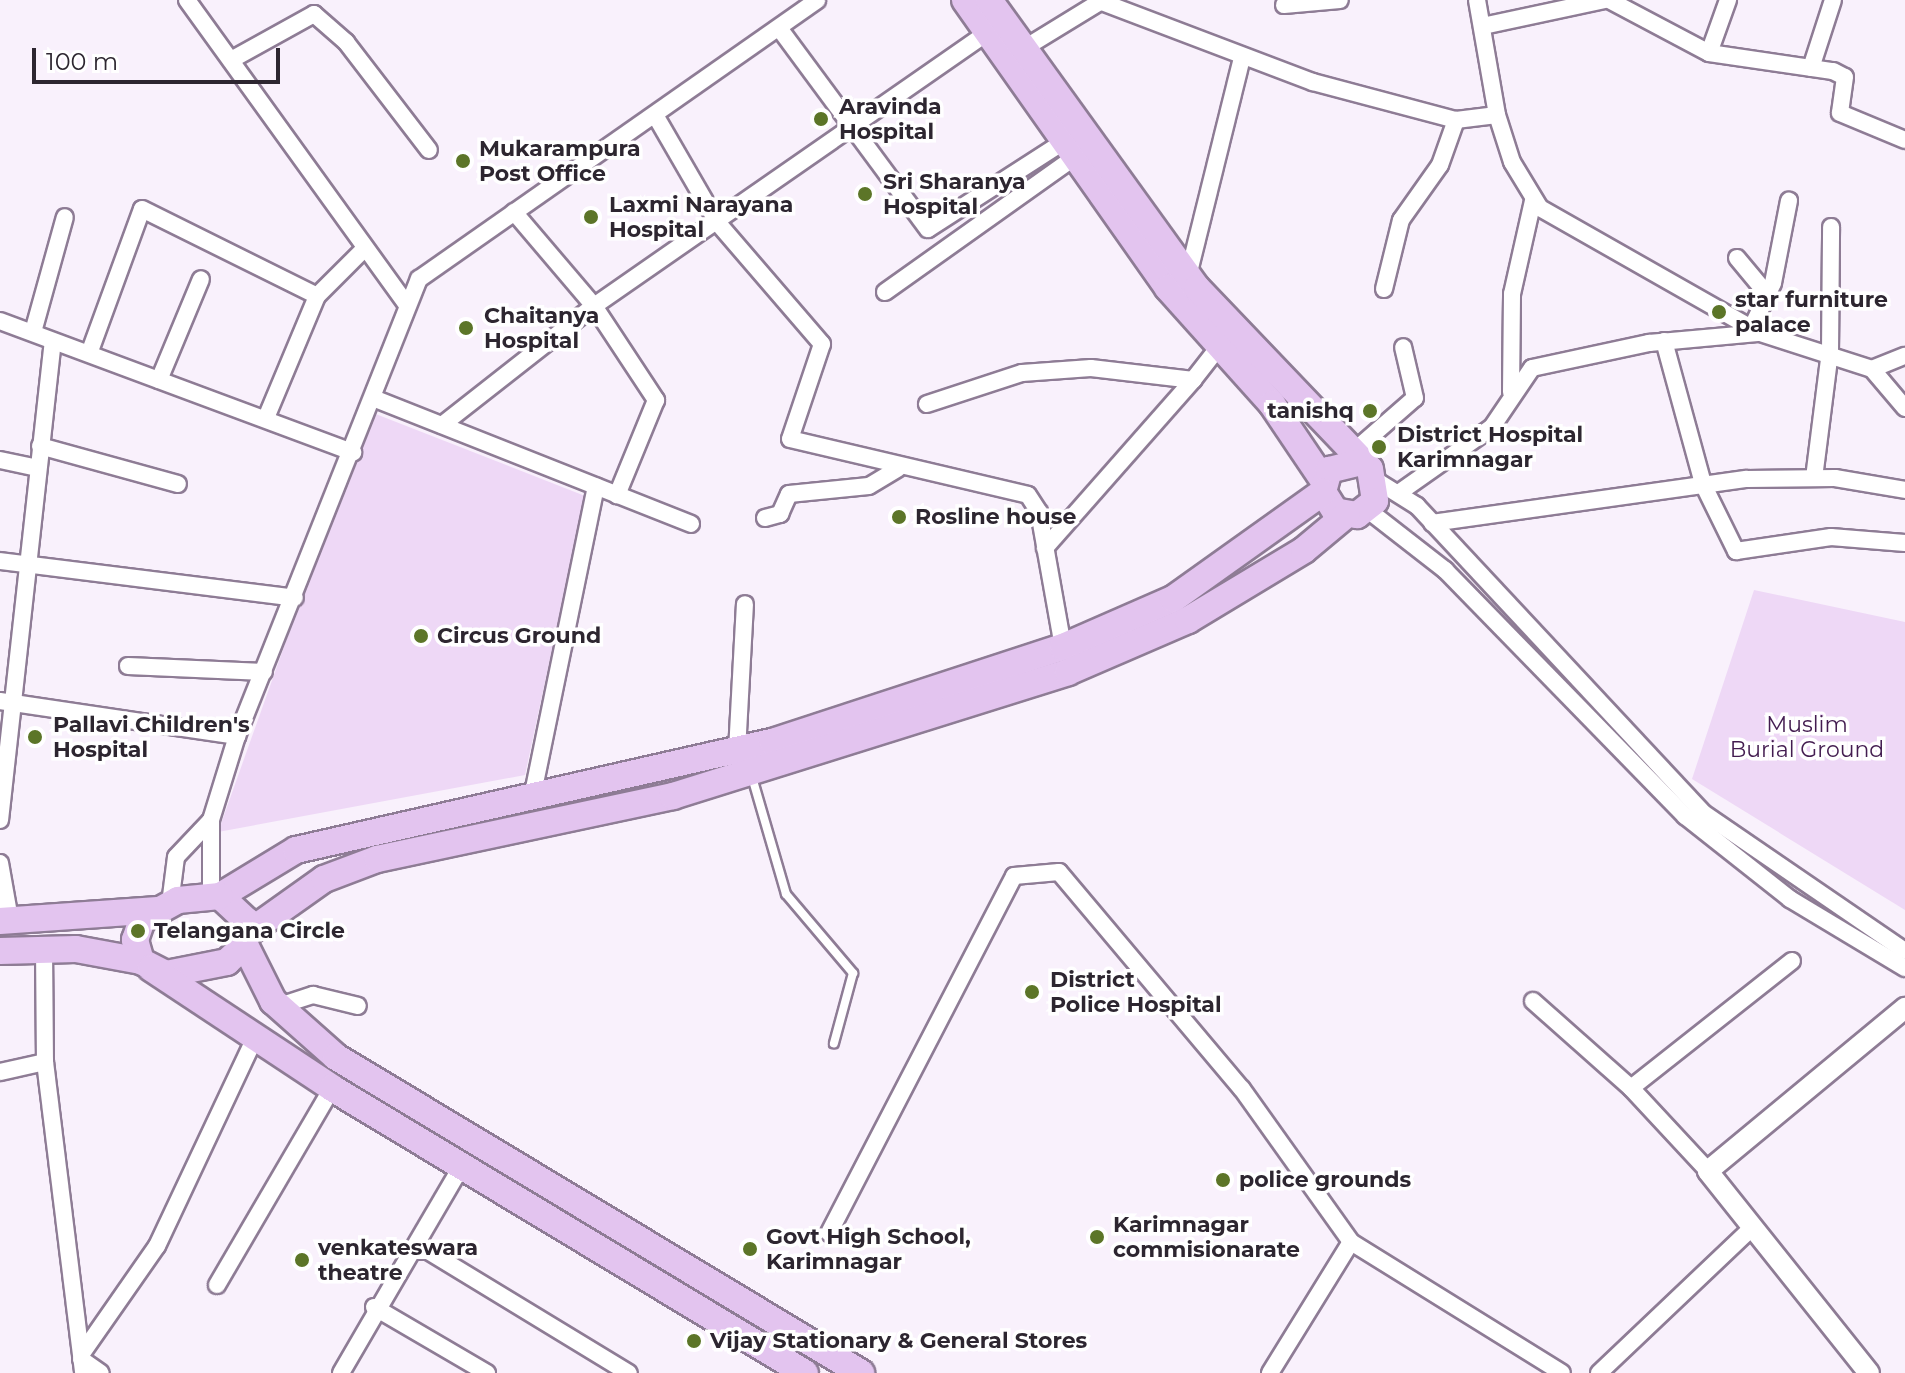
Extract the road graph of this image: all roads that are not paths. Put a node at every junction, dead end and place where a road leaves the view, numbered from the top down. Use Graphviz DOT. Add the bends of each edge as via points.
graph roads {
  1 [pos="187,0"];
  2 [pos="817,0"];
  3 [pos="965,0"];
  4 [pos="989,0"];
  5 [pos="1340,0"];
  6 [pos="1477,0"];
  7 [pos="1607,0"];
  8 [pos="1728,0"];
  9 [pos="1833,0"];
  10 [pos="1103,1"];
  11 [pos="1538,4"];
  12 [pos="1284,5"];
  13 [pos="1483,26"];
  14 [pos="779,28"];
  15 [pos="987,33"];
  16 [pos="1023,49"];
  17 [pos="1709,53"];
  18 [pos="1242,57"];
  19 [pos="231,60"];
  20 [pos="1811,68"];
  21 [pos="655,115"];
  22 [pos="1497,115"];
  23 [pos="1456,120"];
  24 [pos="857,127"];
  25 [pos="1905,140"];
  26 [pos="1071,149"];
  27 [pos="429,150"];
  28 [pos="1533,201"];
  29 [pos="1789,201"];
  30 [pos="514,212"];
  31 [pos="65,217"];
  32 [pos="717,222"];
  33 [pos="1831,227"];
  34 [pos="363,250"];
  35 [pos="1737,258"];
  36 [pos="1188,276"];
  37 [pos="201,279"];
  38 [pos="1384,289"];
  39 [pos="885,292"];
  40 [pos="1767,294"];
  41 [pos="317,296"];
  42 [pos="408,306"];
  43 [pos="594,306"];
  44 [pos="0,321"];
  45 [pos="1755,331"];
  46 [pos="33,332"];
  47 [pos="1664,341"];
  48 [pos="53,342"];
  49 [pos="1403,347"];
  50 [pos="1217,349"];
  51 [pos="90,351"];
  52 [pos="1830,352"];
  53 [pos="1905,356"];
  54 [pos="1872,369"];
  55 [pos="159,380"];
  56 [pos="1193,380"];
  57 [pos="1511,397"];
  58 [pos="373,398"];
  59 [pos="927,404"];
  60 [pos="1905,408"];
  61 [pos="266,418"];
  62 [pos="442,425"];
  63 [pos="40,446"];
  64 [pos="353,452"];
  65 [pos="0,460"];
  66 [pos="37,468"];
  67 [pos="897,469"];
  68 [pos="1373,472"];
  69 [pos="1814,478"];
  70 [pos="178,484"];
  71 [pos="1703,484"];
  72 [pos="596,486"];
  73 [pos="1323,486"];
  74 [pos="1905,490"];
  75 [pos="617,495"];
  76 [pos="1357,512"];
  77 [pos="765,518"];
  78 [pos="1432,523"];
  79 [pos="691,524"];
  80 [pos="1905,543"];
  81 [pos="1045,548"];
  82 [pos="0,561"];
  83 [pos="23,564"];
  84 [pos="295,598"];
  85 [pos="745,604"];
  86 [pos="1063,647"];
  87 [pos="128,666"];
  88 [pos="264,672"];
  89 [pos="7,702"];
  90 [pos="237,736"];
  91 [pos="744,762"];
  92 [pos="3,776"];
  93 [pos="532,798"];
  94 [pos="0,820"];
  95 [pos="211,820"];
  96 [pos="0,863"];
  97 [pos="216,896"];
  98 [pos="164,907"];
  99 [pos="5,920"];
  100 [pos="246,939"];
  101 [pos="44,948"];
  102 [pos="0,951"];
  103 [pos="1905,951"];
  104 [pos="1792,961"];
  105 [pos="146,965"];
  106 [pos="1905,968"];
  107 [pos="1533,1001"];
  108 [pos="279,1006"];
  109 [pos="358,1006"];
  110 [pos="1905,1008"];
  111 [pos="255,1038"];
  112 [pos="834,1043"];
  113 [pos="45,1062"];
  114 [pos="0,1072"];
  115 [pos="332,1088"];
  116 [pos="1631,1088"];
  117 [pos="464,1162"];
  118 [pos="1708,1171"];
  119 [pos="1753,1227"];
  120 [pos="829,1233"];
  121 [pos="1351,1242"];
  122 [pos="412,1251"];
  123 [pos="217,1285"];
  124 [pos="374,1307"];
  125 [pos="82,1361"];
  126 [pos="1866,1372"];
  127 [pos="101,1373"];
  128 [pos="341,1373"];
  129 [pos="487,1373"];
  130 [pos="629,1373"];
  131 [pos="805,1373"];
  132 [pos="861,1373"];
  133 [pos="1270,1373"];
  134 [pos="1562,1373"];
  135 [pos="1599,1373"];
  1 -- 19 [label="street"];
  2 -- 14 [label="street"];
  3 -- 15 [label="main road"];
  4 -- 16 [label="main road"];
  5 -- 12 [label="street"];
  6 -- 13 [label="street"];
  7 -- 11 [label="street"];
  7 -- 17 [label="street"];
  8 -- 17 [label="street"];
  9 -- 20 [label="street"];
  10 -- 16 [label="street"];
  10 -- 18 [label="street"];
  11 -- 13 [label="street"];
  13 -- 22 [label="street"];
  14 -- 21 [label="street"];
  14 -- 24 [label="street"];
  15 -- 24 [label="street"];
  15 -- 26 [label="main road"];
  16 -- 36 [label="main road"];
  17 -- 20 [label="street"];
  18 -- 23 [label="street"];
  18 -- 36 [label="street"];
  19 -- 27 [label="street" via="314,14 346,42"];
  19 -- 34 [label="street"];
  20 -- 25 [label="street" via="1845,77 1840,113 1846,118"];
  21 -- 30 [label="street"];
  21 -- 32 [label="street"];
  22 -- 23 [label="street"];
  22 -- 28 [label="street"];
  23 -- 38 [label="street" via="1440,165 1401,220"];
  24 -- 26 [label="street" via="928,229"];
  24 -- 32 [label="street"];
  26 -- 39 [label="street"];
  26 -- 50 [label="main road"];
  28 -- 45 [label="street" via="1605,251"];
  28 -- 57 [label="street" via="1512,294"];
  29 -- 40 [label="street"];
  30 -- 42 [label="street" via="419,279"];
  30 -- 43 [label="street"];
  31 -- 46 [label="street"];
  32 -- 43 [label="street"];
  32 -- 67 [label="street" via="822,344 790,439"];
  33 -- 52 [label="street"];
  34 -- 41 [label="street"];
  34 -- 42 [label="street"];
  35 -- 40 [label="street"];
  36 -- 68 [label="main road"];
  37 -- 55 [label="street"];
  40 -- 45 [label="street"];
  41 -- 51 [label="street" via="142,209"];
  41 -- 61 [label="street"];
  42 -- 58 [label="street"];
  43 -- 62 [label="street"];
  43 -- 75 [label="street" via="656,400"];
  44 -- 46 [label="street"];
  45 -- 47 [label="street"];
  45 -- 52 [label="street"];
  46 -- 48 [label="street"];
  47 -- 57 [label="street" via="1560,357 1532,368"];
  47 -- 71 [label="street"];
  48 -- 51 [label="street"];
  48 -- 63 [label="street"];
  49 -- 68 [label="street" via="1415,398"];
  50 -- 56 [label="street"];
  50 -- 73 [label="main road" via="1272,404"];
  51 -- 55 [label="street"];
  52 -- 54 [label="street"];
  52 -- 69 [label="street"];
  53 -- 54 [label="street"];
  54 -- 60 [label="street"];
  55 -- 61 [label="street"];
  56 -- 59 [label="street" via="1091,368 1022,373"];
  56 -- 81 [label="street"];
  57 -- 68 [label="street" via="1473,445 1430,470"];
  58 -- 62 [label="street"];
  58 -- 64 [label="street"];
  61 -- 64 [label="street"];
  62 -- 72 [label="street"];
  63 -- 66 [label="street"];
  63 -- 70 [label="street"];
  64 -- 84 [label="street"];
  65 -- 66 [label="street"];
  66 -- 83 [label="street"];
  67 -- 77 [label="street" via="869,486 789,494 780,514"];
  67 -- 81 [label="street" via="994,483 1028,495"];
  68 -- 73 [label="main road" via="1338,463"];
  68 -- 76 [label="main road"];
  68 -- 78 [label="street"];
  69 -- 71 [label="street"];
  69 -- 74 [label="street"];
  71 -- 78 [label="street"];
  71 -- 80 [label="street" via="1736,551 1831,537"];
  72 -- 75 [label="street"];
  72 -- 93 [label="street"];
  73 -- 76 [label="main road"];
  73 -- 86 [label="main road" via="1173,599"];
  75 -- 79 [label="street"];
  76 -- 91 [label="main road" via="1266,574 1144,642 903,728"];
  76 -- 106 [label="street" via="1445,570 1685,816 1790,899"];
  78 -- 103 [label="street" via="1702,812"];
  81 -- 86 [label="street"];
  82 -- 83 [label="street"];
  83 -- 84 [label="street"];
  83 -- 89 [label="street"];
  84 -- 88 [label="street"];
  85 -- 91 [label="street"];
  86 -- 91 [label="main road"];
  87 -- 88 [label="street"];
  88 -- 90 [label="street"];
  89 -- 90 [label="street"];
  89 -- 92 [label="street"];
  90 -- 95 [label="street"];
  91 -- 93 [label="main road"];
  91 -- 100 [label="main road" via="377,859 324,879"];
  91 -- 112 [label="lane" via="786,894 853,973"];
  92 -- 94 [label="street"];
  93 -- 97 [label="main road" via="296,850"];
  95 -- 97 [label="street"];
  95 -- 98 [label="street" via="176,857"];
  96 -- 99 [label="street"];
  97 -- 98 [label="main road"];
  97 -- 100 [label="main road" via="245,912"];
  98 -- 99 [label="main road"];
  98 -- 105 [label="main road" via="136,930"];
  100 -- 105 [label="main road" via="209,969"];
  100 -- 108 [label="main road"];
  101 -- 102 [label="main road"];
  101 -- 105 [label="main road"];
  101 -- 113 [label="street"];
  104 -- 116 [label="street"];
  105 -- 111 [label="main road"];
  107 -- 116 [label="street"];
  108 -- 109 [label="street" via="313,995"];
  108 -- 132 [label="main road" via="381,1087"];
  110 -- 118 [label="street"];
  111 -- 115 [label="main road"];
  111 -- 125 [label="street" via="157,1246"];
  113 -- 114 [label="street"];
  113 -- 125 [label="street"];
  115 -- 117 [label="main road"];
  115 -- 123 [label="street"];
  116 -- 118 [label="street"];
  117 -- 122 [label="street"];
  117 -- 131 [label="main road"];
  118 -- 119 [label="street"];
  119 -- 126 [label="street"];
  119 -- 135 [label="street"];
  120 -- 121 [label="street" via="1014,876 1037,869 1071,883 1242,1089"];
  121 -- 133 [label="street"];
  121 -- 134 [label="street"];
  122 -- 124 [label="street"];
  122 -- 130 [label="street" via="428,1251"];
  124 -- 128 [label="street"];
  124 -- 129 [label="street"];
  125 -- 127 [label="street"];
}
